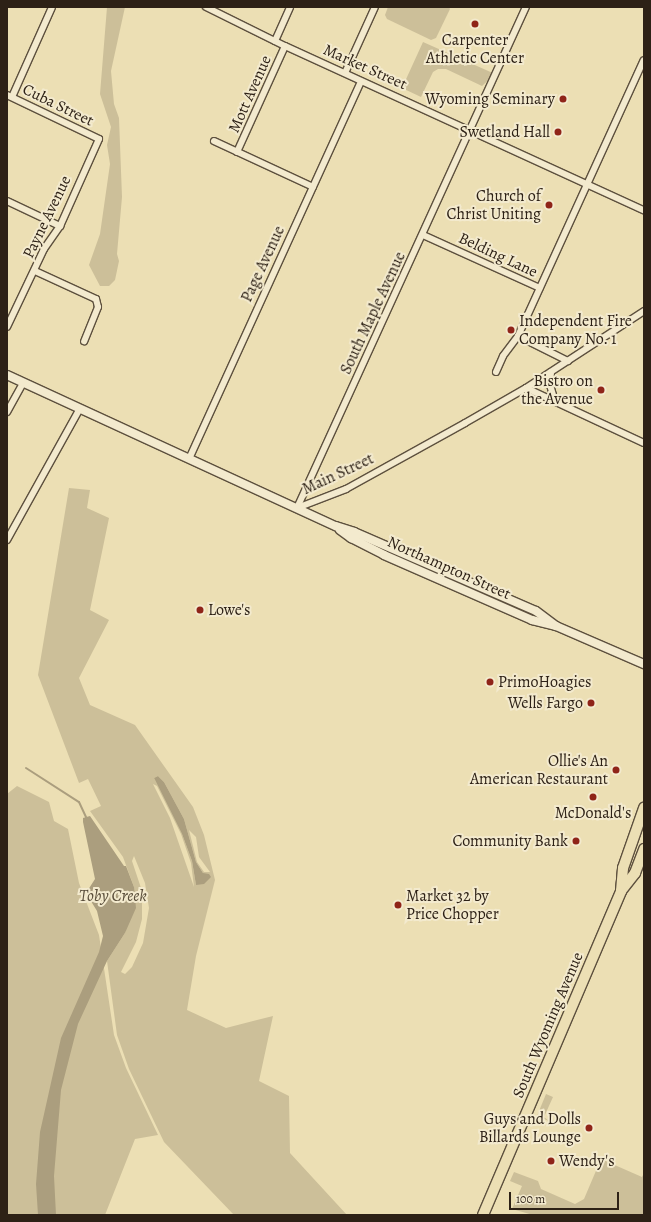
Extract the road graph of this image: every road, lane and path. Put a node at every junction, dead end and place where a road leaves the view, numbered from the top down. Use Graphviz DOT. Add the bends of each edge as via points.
graph roads {
  1 [pos="52,7"];
  2 [pos="290,7"];
  3 [pos="375,7"];
  4 [pos="526,7"];
  5 [pos="206,8"];
  6 [pos="275,41"];
  7 [pos="285,46"];
  8 [pos="644,60"];
  9 [pos="345,73"];
  10 [pos="361,81"];
  11 [pos="10,96"];
  12 [pos="472,129"];
  13 [pos="98,139"];
  14 [pos="214,141"];
  15 [pos="237,152"];
  16 [pos="588,184"];
  17 [pos="313,187"];
  18 [pos="7,201"];
  19 [pos="644,210"];
  20 [pos="60,226"];
  21 [pos="423,235"];
  22 [pos="35,271"];
  23 [pos="540,288"];
  24 [pos="644,312"];
  25 [pos="7,327"];
  26 [pos="518,336"];
  27 [pos="84,341"];
  28 [pos="568,361"];
  29 [pos="496,372"];
  30 [pos="551,372"];
  31 [pos="7,375"];
  32 [pos="23,382"];
  33 [pos="526,388"];
  34 [pos="555,401"];
  35 [pos="79,410"];
  36 [pos="7,412"];
  37 [pos="644,443"];
  38 [pos="189,459"];
  39 [pos="297,508"];
  40 [pos="7,540"];
  41 [pos="644,664"];
  42 [pos="644,808"];
  43 [pos="644,850"];
  44 [pos="621,891"];
  45 [pos="483,1215"];
  1 -- 11 [label="street"];
  2 -- 6 [label="street"];
  3 -- 9 [label="street"];
  4 -- 12 [label="street, South Maple Avenue"];
  5 -- 6 [label="street, Market Street"];
  6 -- 7 [label="street, Market Street"];
  7 -- 9 [label="street, Market Street"];
  7 -- 15 [label="street, Mott Avenue"];
  8 -- 16 [label="street"];
  9 -- 10 [label="street, Market Street"];
  10 -- 12 [label="street, Market Street"];
  10 -- 17 [label="street, Page Avenue"];
  11 -- 13 [label="street, Cuba Street"];
  12 -- 16 [label="street, Market Street"];
  12 -- 21 [label="street, South Maple Avenue"];
  13 -- 20 [label="street, Payne Avenue"];
  14 -- 15 [label="street"];
  15 -- 17 [label="street"];
  16 -- 19 [label="street, Market Street"];
  16 -- 23 [label="street"];
  17 -- 38 [label="street, Page Avenue"];
  18 -- 20 [label="street"];
  20 -- 22 [label="street, Payne Avenue" via="44,249"];
  21 -- 23 [label="street, Belding Lane"];
  21 -- 39 [label="street, South Maple Avenue"];
  22 -- 25 [label="street, Payne Avenue"];
  22 -- 27 [label="street" via="96,299 98,307"];
  23 -- 26 [label="street"];
  24 -- 28 [label="street, Main Street"];
  26 -- 28 [label="street"];
  26 -- 29 [label="street" via="503,356"];
  28 -- 30 [label="street, Main Street"];
  30 -- 33 [label="street, Main Street"];
  30 -- 34 [label="street" via="550,385"];
  31 -- 32 [label="street, Main Street"];
  32 -- 35 [label="street, Main Street"];
  32 -- 36 [label="street"];
  33 -- 34 [label="street"];
  33 -- 39 [label="street, Main Street" via="346,489"];
  34 -- 37 [label="street"];
  35 -- 38 [label="street, Main Street"];
  35 -- 40 [label="street"];
  38 -- 39 [label="street, Main Street"];
  39 -- 41 [label="street, Northampton Street" via="536,611 556,626"];
  42 -- 44 [label="main road, South Wyoming Avenue" via="623,868"];
  43 -- 44 [label="main road, South Wyoming Avenue" via="635,873"];
  44 -- 45 [label="main road, South Wyoming Avenue"];
}
